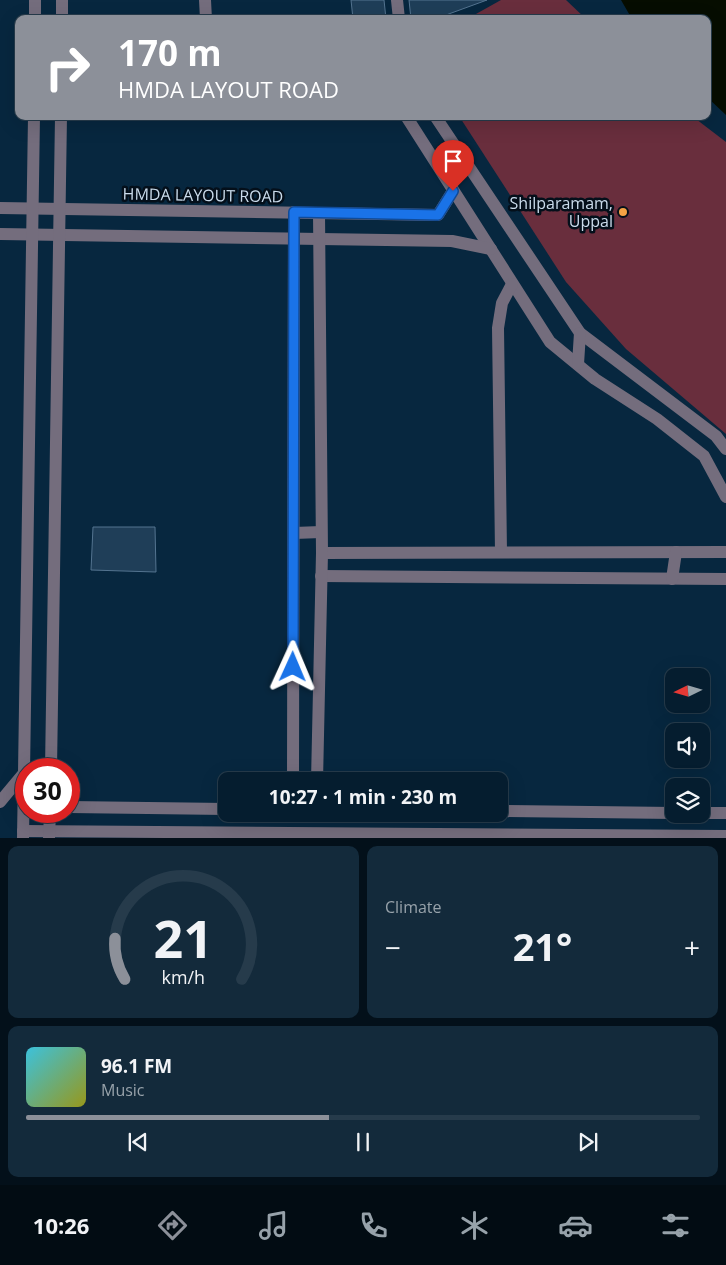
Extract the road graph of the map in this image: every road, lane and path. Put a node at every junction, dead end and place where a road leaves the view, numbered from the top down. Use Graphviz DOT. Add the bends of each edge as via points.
graph roads {
  1 [pos="36,0"];
  2 [pos="62,0"];
  3 [pos="205,0"];
  4 [pos="397,0"];
  5 [pos="35,15"];
  6 [pos="62,15"];
  7 [pos="206,15"];
  8 [pos="399,15"];
  9 [pos="34,120"];
  10 [pos="62,120"];
  11 [pos="409,120"];
  12 [pos="438,120"];
  13 [pos="453,191"];
  14 [pos="0,208"];
  15 [pos="32,209"];
  16 [pos="61,209"];
  17 [pos="294,212"];
  18 [pos="319,213"];
  19 [pos="0,234"];
  20 [pos="32,234"];
  21 [pos="59,234"];
  22 [pos="294,238"];
  23 [pos="319,239"];
  24 [pos="491,249"];
  25 [pos="512,284"];
  26 [pos="580,334"];
  27 [pos="578,364"];
  28 [pos="726,449"];
  29 [pos="726,497"];
  30 [pos="321,532"];
  31 [pos="294,533"];
  32 [pos="501,552"];
  33 [pos="676,552"];
  34 [pos="726,552"];
  35 [pos="322,553"];
  36 [pos="321,576"];
  37 [pos="672,579"];
  38 [pos="726,579"];
  39 [pos="24,758"];
  40 [pos="51,758"];
  41 [pos="292,772"];
  42 [pos="317,772"];
  43 [pos="15,784"];
  44 [pos="0,802"];
  45 [pos="80,807"];
  46 [pos="218,809"];
  47 [pos="508,811"];
  48 [pos="665,812"];
  49 [pos="710,813"];
  50 [pos="726,813"];
  51 [pos="23,834"];
  52 [pos="49,834"];
  53 [pos="726,836"];
  1 -- 5 [label="street"];
  2 -- 6 [label="street"];
  3 -- 7 [label="street"];
  4 -- 8 [label="street"];
  9 -- 15 [label="street"];
  10 -- 16 [label="street"];
  11 -- 13 [label="street"];
  12 -- 26 [label="street"];
  13 -- 18 [label="street, HMDA LAYOUT ROAD" via="438,215"];
  13 -- 24 [label="street"];
  14 -- 15 [label="street, HMDA LAYOUT ROAD"];
  15 -- 16 [label="street, HMDA LAYOUT ROAD"];
  15 -- 20 [label="street"];
  16 -- 17 [label="street, HMDA LAYOUT ROAD"];
  16 -- 21 [label="street"];
  17 -- 18 [label="street, HMDA LAYOUT ROAD"];
  17 -- 22 [label="street"];
  18 -- 23 [label="street"];
  19 -- 20 [label="street"];
  20 -- 21 [label="street"];
  20 -- 39 [label="street"];
  21 -- 22 [label="street"];
  21 -- 40 [label="street"];
  22 -- 23 [label="street"];
  22 -- 31 [label="street"];
  23 -- 24 [label="street" via="452,241"];
  23 -- 30 [label="street"];
  24 -- 25 [label="street"];
  25 -- 27 [label="street" via="550,342"];
  25 -- 32 [label="street" via="502,303 498,328"];
  26 -- 27 [label="street"];
  26 -- 28 [label="street" via="716,436"];
  27 -- 29 [label="street" via="704,456"];
  30 -- 31 [label="street"];
  30 -- 35 [label="street"];
  31 -- 41 [label="street"];
  32 -- 33 [label="street"];
  32 -- 35 [label="street"];
  33 -- 34 [label="street"];
  33 -- 37 [label="street"];
  35 -- 36 [label="street"];
  36 -- 37 [label="street"];
  36 -- 42 [label="street"];
  37 -- 38 [label="street"];
  43 -- 44 [label="street"];
  45 -- 46 [label="street"];
  47 -- 48 [label="street"];
  49 -- 50 [label="street"];
  51 -- 52 [label="street"];
  52 -- 53 [label="street"];
}
